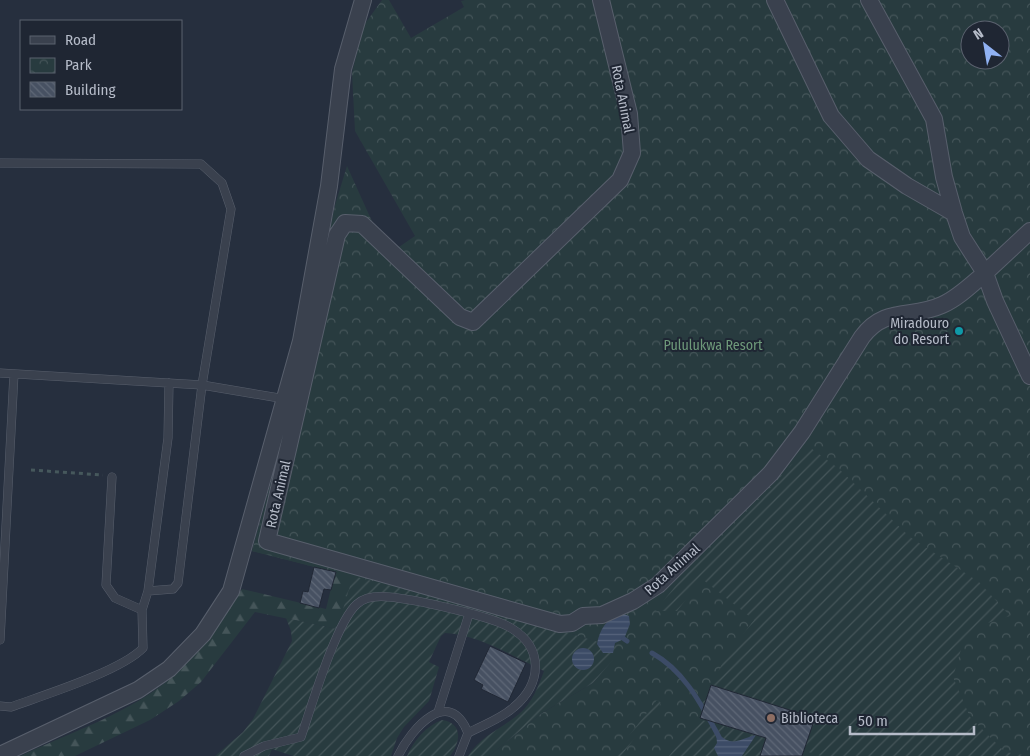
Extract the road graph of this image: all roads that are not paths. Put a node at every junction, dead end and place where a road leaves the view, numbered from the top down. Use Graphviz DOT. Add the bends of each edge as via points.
graph roads {
  1 [pos="363,0"];
  2 [pos="601,0"];
  3 [pos="775,0"];
  4 [pos="869,0"];
  5 [pos="0,163"];
  6 [pos="954,213"];
  7 [pos="1030,230"];
  8 [pos="985,273"];
  9 [pos="0,372"];
  10 [pos="14,374"];
  11 [pos="1030,376"];
  12 [pos="169,383"];
  13 [pos="202,385"];
  14 [pos="285,400"];
  15 [pos="112,477"];
  16 [pos="148,592"];
  17 [pos="142,610"];
  18 [pos="469,614"];
  19 [pos="0,640"];
  20 [pos="0,706"];
  21 [pos="438,712"];
  22 [pos="468,734"];
  23 [pos="0,755"];
  24 [pos="244,756"];
  25 [pos="398,756"];
  26 [pos="459,756"];
  1 -- 14 [label="street" via="343,69 316,264"];
  2 -- 8 [label="street, Rota Animal" via="629,114 632,153 620,180 473,322 460,317 362,224 345,223 337,234 267,541 560,624 602,614 633,601 658,585 771,473 802,432 871,325 886,316 926,311 944,305"];
  3 -- 6 [label="street" via="831,116 868,159"];
  4 -- 6 [label="street" via="934,119"];
  5 -- 13 [label="lane" via="201,164 222,182 231,209"];
  6 -- 8 [label="street" via="962,237"];
  7 -- 8 [label="street, Rota Animal"];
  8 -- 11 [label="street"];
  9 -- 10 [label="lane"];
  10 -- 12 [label="lane"];
  10 -- 19 [label="lane"];
  12 -- 13 [label="lane"];
  12 -- 16 [label="lane" via="168,438"];
  13 -- 14 [label="lane"];
  13 -- 16 [label="lane" via="178,583 173,589"];
  14 -- 23 [label="street" via="231,591 203,634 168,669 138,690"];
  15 -- 17 [label="lane" via="106,585 114,598"];
  16 -- 17 [label="lane"];
  17 -- 20 [label="lane" via="143,648 134,657 11,707"];
  18 -- 21 [label="lane"];
  18 -- 22 [label="lane" via="510,628 524,639 537,669 529,689 516,706"];
  18 -- 24 [label="lane" via="389,597 369,598 358,603 338,634 300,737 264,746"];
  21 -- 22 [label="lane" via="452,713 463,722"];
  21 -- 25 [label="lane" via="422,721 407,738"];
  22 -- 26 [label="lane"];
}
